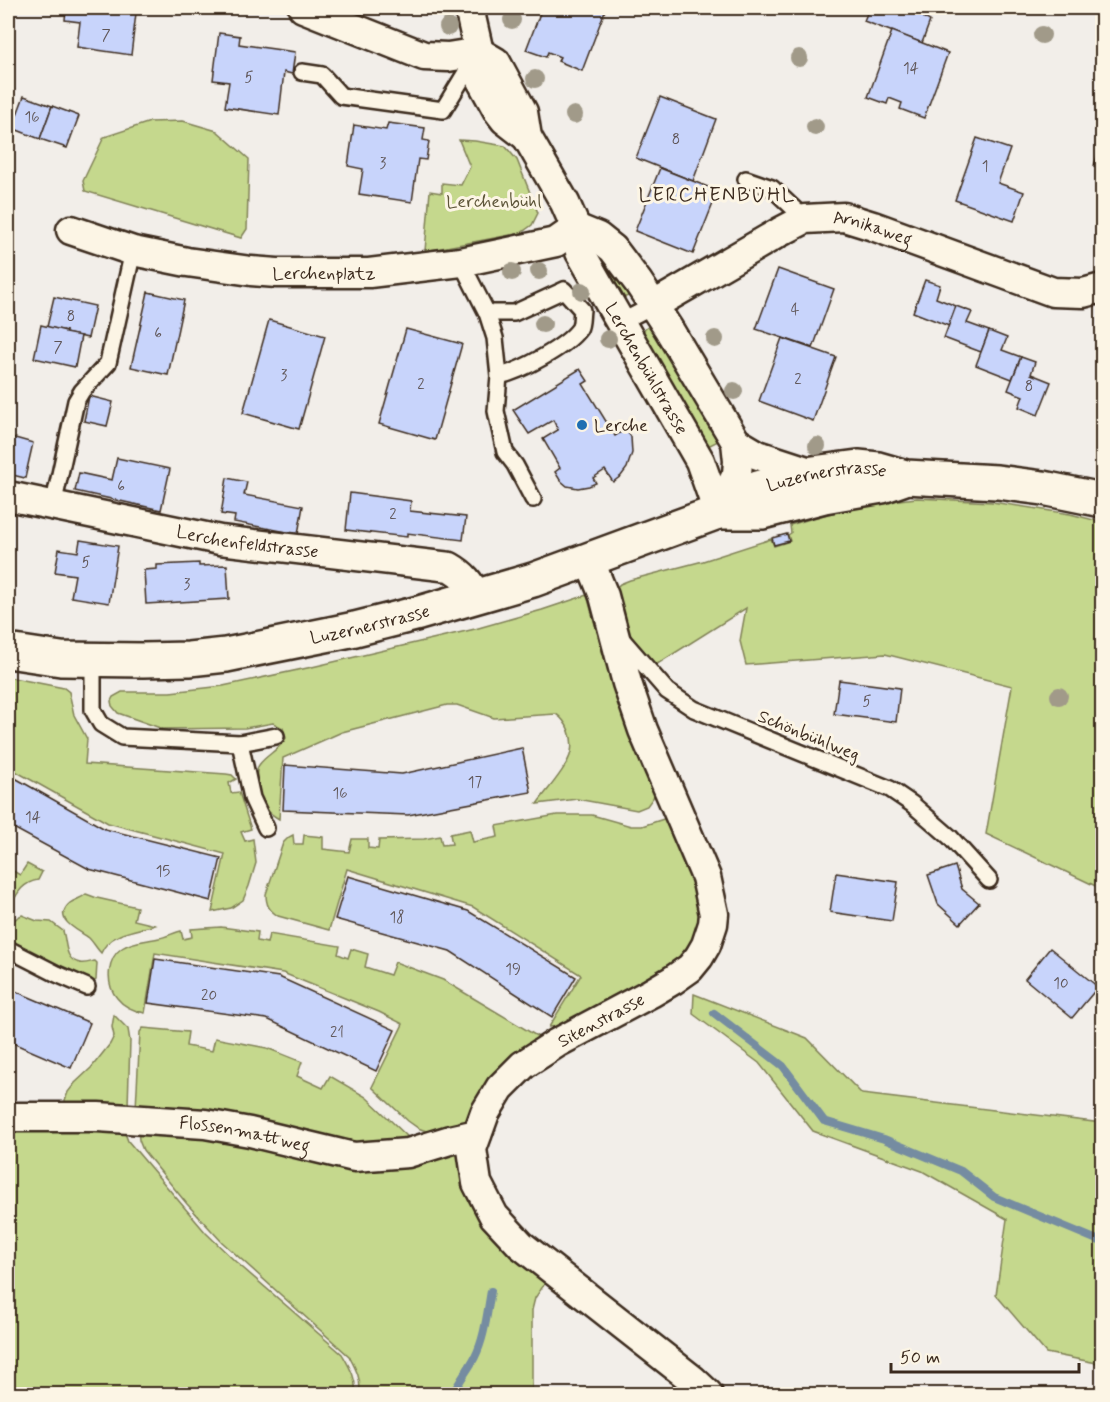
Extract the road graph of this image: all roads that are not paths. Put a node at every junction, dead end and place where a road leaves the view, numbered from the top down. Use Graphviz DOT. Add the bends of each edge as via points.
graph roads {
  1 [pos="303,8"];
  2 [pos="469,8"];
  3 [pos="479,52"];
  4 [pos="302,72"];
  5 [pos="746,179"];
  6 [pos="805,219"];
  7 [pos="576,228"];
  8 [pos="71,230"];
  9 [pos="133,251"];
  10 [pos="461,262"];
  11 [pos="1102,288"];
  12 [pos="654,305"];
  13 [pos="487,313"];
  14 [pos="621,322"];
  15 [pos="499,376"];
  16 [pos="736,442"];
  17 [pos="813,473"];
  18 [pos="906,477"];
  19 [pos="8,496"];
  20 [pos="533,500"];
  21 [pos="1102,500"];
  22 [pos="53,506"];
  23 [pos="718,512"];
  24 [pos="590,559"];
  25 [pos="477,596"];
  26 [pos="613,632"];
  27 [pos="8,651"];
  28 [pos="93,659"];
  29 [pos="276,736"];
  30 [pos="240,743"];
  31 [pos="266,828"];
  32 [pos="989,880"];
  33 [pos="8,949"];
  34 [pos="87,987"];
  35 [pos="8,1117"];
  36 [pos="477,1134"];
  37 [pos="708,1395"];
  1 -- 3 [label="street" via="424,56"];
  2 -- 3 [label="street"];
  3 -- 4 [label="lane" via="443,110 341,96 322,75"];
  3 -- 7 [label="street, Lerchenbühlstrasse" via="496,62 523,112 527,137"];
  5 -- 6 [label="lane" via="772,188"];
  6 -- 11 [label="street, Arnikaweg" via="844,217 1053,292 1083,293"];
  6 -- 12 [label="street, Arnikaweg"];
  7 -- 10 [label="street, Lerchenplatz" via="556,242"];
  7 -- 12 [label="street, Lerchenbühlstrasse" via="598,237 613,249"];
  7 -- 14 [label="street, Lerchenbühlstrasse" via="580,252"];
  8 -- 9 [label="street, Lerchenplatz"];
  9 -- 10 [label="street, Lerchenplatz" via="278,273 369,273"];
  9 -- 22 [label="lane" via="108,363 76,401"];
  10 -- 13 [label="lane"];
  12 -- 14 [label="lane"];
  12 -- 16 [label="street, Lerchenbühlstrasse"];
  13 -- 15 [label="lane" via="495,338"];
  13 -- 15 [label="lane" via="514,313 564,290 582,310 580,327 564,344"];
  14 -- 23 [label="street, Lerchenbühlstrasse" via="700,460"];
  15 -- 20 [label="lane" via="496,411 505,452"];
  16 -- 17 [label="street" via="764,458"];
  16 -- 23 [label="street" via="737,474"];
  17 -- 18 [label="main road, Luzernerstrasse" via="858,467"];
  17 -- 23 [label="main road, Luzernerstrasse" via="758,488"];
  18 -- 21 [label="main road, Luzernerstrasse" via="997,482"];
  18 -- 23 [label="main road, Luzernerstrasse" via="882,486 762,512"];
  19 -- 22 [label="street, Lerchenfeldstrasse"];
  22 -- 25 [label="street, Lerchenfeldstrasse" via="220,540 450,567 470,582"];
  23 -- 24 [label="main road, Luzernerstrasse"];
  24 -- 25 [label="main road, Luzernerstrasse"];
  24 -- 26 [label="street, Sitenstrasse"];
  25 -- 28 [label="main road, Luzernerstrasse" via="419,614 226,655"];
  26 -- 32 [label="lane, Schönbühlweg" via="667,691 694,709 890,789 950,837"];
  26 -- 36 [label="street, Sitenstrasse" via="643,730 706,878 714,915 710,935 690,968 673,980 523,1065 500,1088"];
  27 -- 28 [label="main road, Luzernerstrasse"];
  28 -- 30 [label="lane" via="93,710 101,724 123,738"];
  29 -- 30 [label="lane"];
  30 -- 31 [label="lane" via="252,798"];
  33 -- 34 [label="lane"];
  35 -- 36 [label="street, Flossenmattweg" via="98,1117 205,1124 354,1157 408,1153"];
  36 -- 37 [label="street, Sitenstrasse" via="472,1149 477,1183 494,1216 521,1245"];
}
